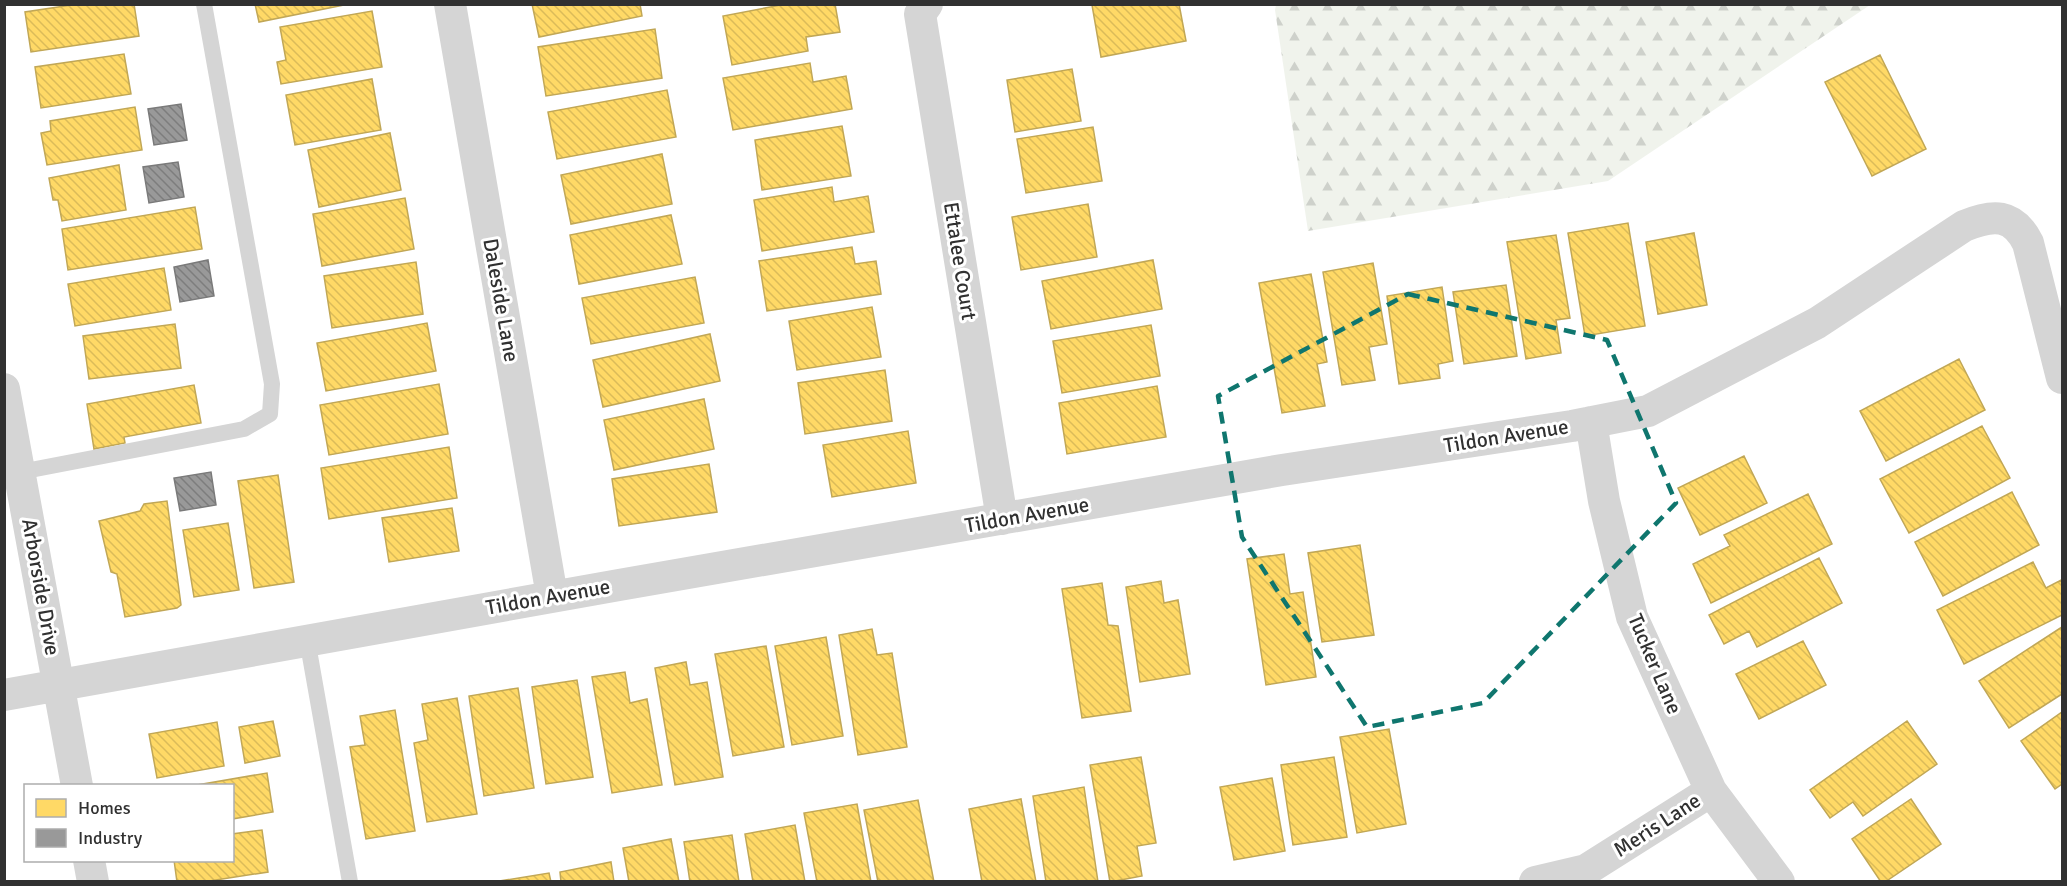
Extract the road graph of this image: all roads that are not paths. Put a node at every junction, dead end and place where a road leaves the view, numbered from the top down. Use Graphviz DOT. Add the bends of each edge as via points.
graph roads {
  1 [pos="204,4"];
  2 [pos="450,4"];
  3 [pos="927,4"];
  4 [pos="2062,378"];
  5 [pos="4,389"];
  6 [pos="1592,422"];
  7 [pos="21,472"];
  8 [pos="1002,519"];
  9 [pos="552,596"];
  10 [pos="307,639"];
  11 [pos="59,685"];
  12 [pos="4,695"];
  13 [pos="76,784"];
  14 [pos="1711,791"];
  15 [pos="89,862"];
  16 [pos="93,882"];
  17 [pos="350,882"];
  18 [pos="1535,882"];
  19 [pos="1779,882"];
  1 -- 7 [label="lane" via="272,384 270,414 244,429"];
  2 -- 9 [label="street, Daleside Lane"];
  3 -- 8 [label="street, Ettalee Court" via="920,14"];
  4 -- 6 [label="street, Tildon Avenue" via="2028,243 2020,228 2003,219 1984,218 1964,226 1817,323 1648,411"];
  5 -- 7 [label="street, Arborside Drive"];
  6 -- 8 [label="street, Tildon Avenue"];
  6 -- 14 [label="street, Tucker Lane" via="1604,501 1632,617"];
  7 -- 11 [label="street, Arborside Drive"];
  8 -- 9 [label="street, Tildon Avenue"];
  9 -- 10 [label="street, Tildon Avenue"];
  10 -- 11 [label="street, Tildon Avenue"];
  10 -- 17 [label="lane"];
  11 -- 12 [label="street, Tildon Avenue"];
  11 -- 13 [label="street, Arborside Drive"];
  14 -- 18 [label="street, Meris Lane" via="1586,870"];
  14 -- 19 [label="street, Tucker Lane"];
  15 -- 16 [label="street"];
}
